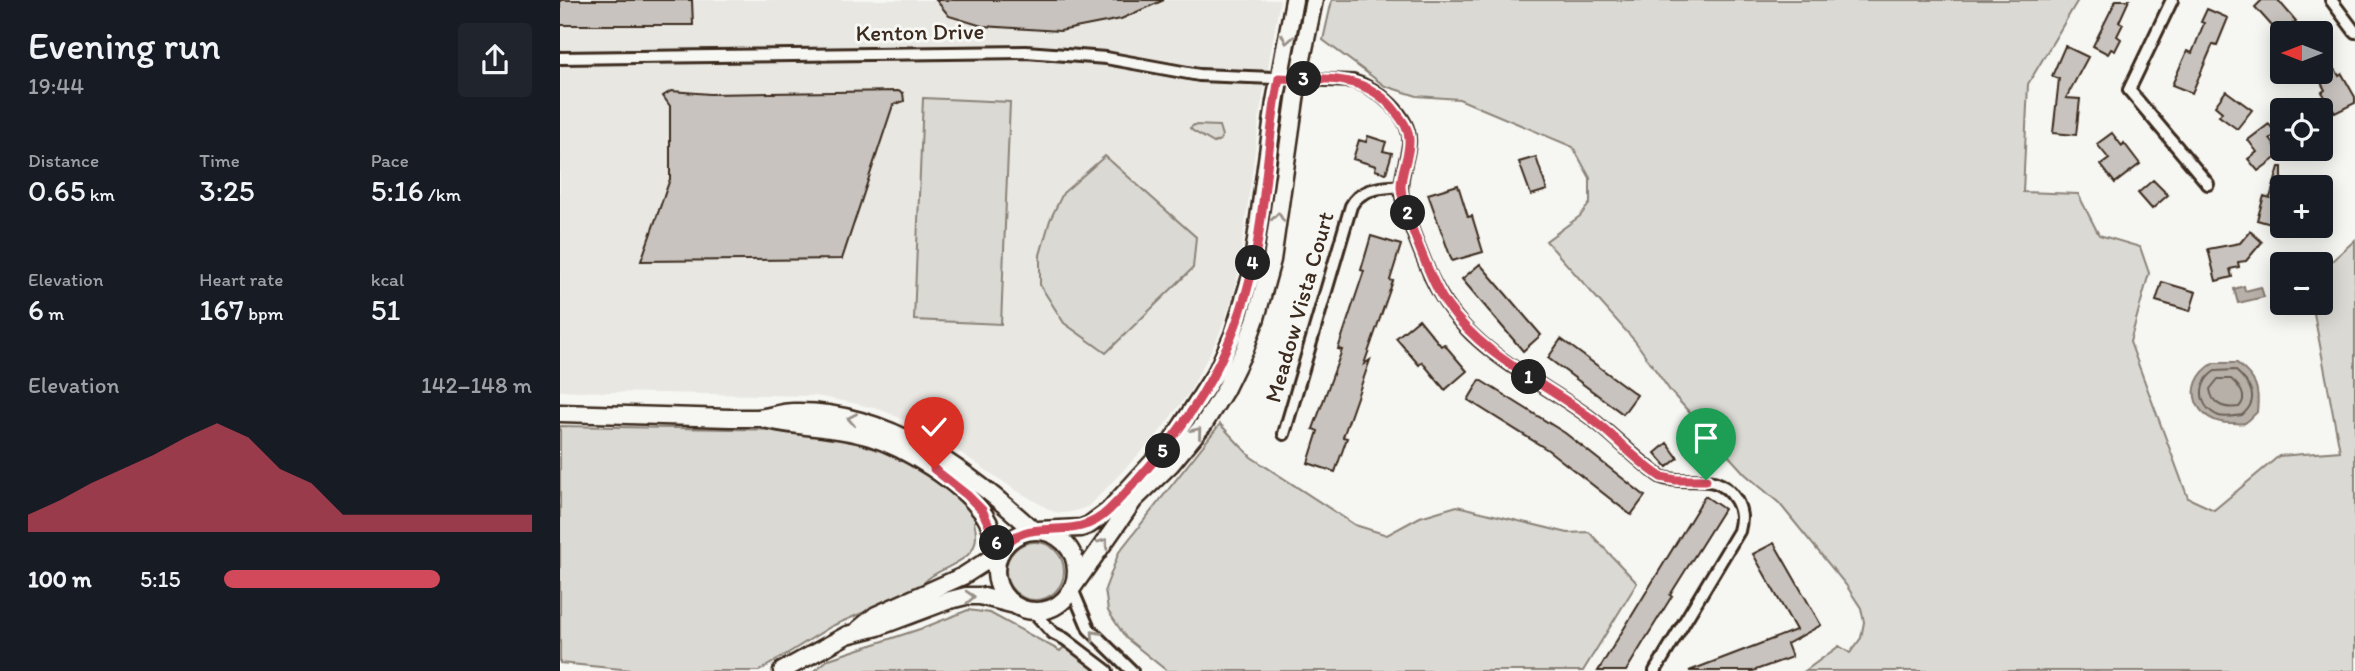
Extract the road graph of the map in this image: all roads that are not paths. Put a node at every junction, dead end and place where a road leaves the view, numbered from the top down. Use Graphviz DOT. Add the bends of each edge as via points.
graph roads {
  1 [pos="1294,0"];
  2 [pos="1314,0"];
  3 [pos="2172,0"];
  4 [pos="2331,0"];
  5 [pos="2355,32"];
  6 [pos="560,58"];
  7 [pos="1279,78"];
  8 [pos="1298,79"];
  9 [pos="2208,184"];
  10 [pos="1401,186"];
  11 [pos="560,413"];
  12 [pos="758,418"];
  13 [pos="1284,434"];
  14 [pos="1036,530"];
  15 [pos="1000,552"];
  16 [pos="1072,588"];
  17 [pos="1014,605"];
  18 [pos="1033,611"];
  19 [pos="857,630"];
  20 [pos="782,671"];
  21 [pos="1107,671"];
  22 [pos="1132,671"];
  23 [pos="1655,671"];
  1 -- 7 [label="main road, one-way"];
  2 -- 8 [label="main road"];
  3 -- 9 [label="street" via="2129,90"];
  4 -- 5 [label="street"];
  6 -- 7 [label="street, Kenton Drive" via="1026,52 1106,58 1199,75"];
  7 -- 8 [label="street, Kenton Drive"];
  7 -- 14 [label="main road" via="1251,276 1217,371 1172,441 1108,511 1081,528"];
  8 -- 10 [label="street, Kenton Drive" via="1353,81 1388,101 1408,130 1410,141"];
  16 -- 8 [label="main road, one-way" via="1134,500 1204,424 1245,349 1269,272"];
  10 -- 13 [label="street, Meadow Vista Court" via="1367,191 1351,206"];
  10 -- 23 [label="street" via="1402,199 1444,302 1478,341 1589,417 1661,477 1717,483 1739,505 1739,531"];
  11 -- 12 [label="main road"];
  14 -- 12 [label="main road, one-way" via="946,461 874,424 818,413"];
  12 -- 15 [label="main road" via="871,437 910,455 976,505"];
  14 -- 15 [label="main road" via="1015,536"];
  14 -- 16 [label="main road" via="1062,539 1070,549 1076,574"];
  15 -- 17 [label="main road" via="996,564 999,587"];
  15 -- 19 [label="main road" via="963,576 876,615"];
  16 -- 18 [label="main road" via="1057,606"];
  22 -- 16 [label="street, one-way" via="1089,629"];
  17 -- 18 [label="main road"];
  19 -- 17 [label="main road, one-way" via="966,596"];
  18 -- 21 [label="street" via="1053,633"];
  19 -- 20 [label="main road"];
}
